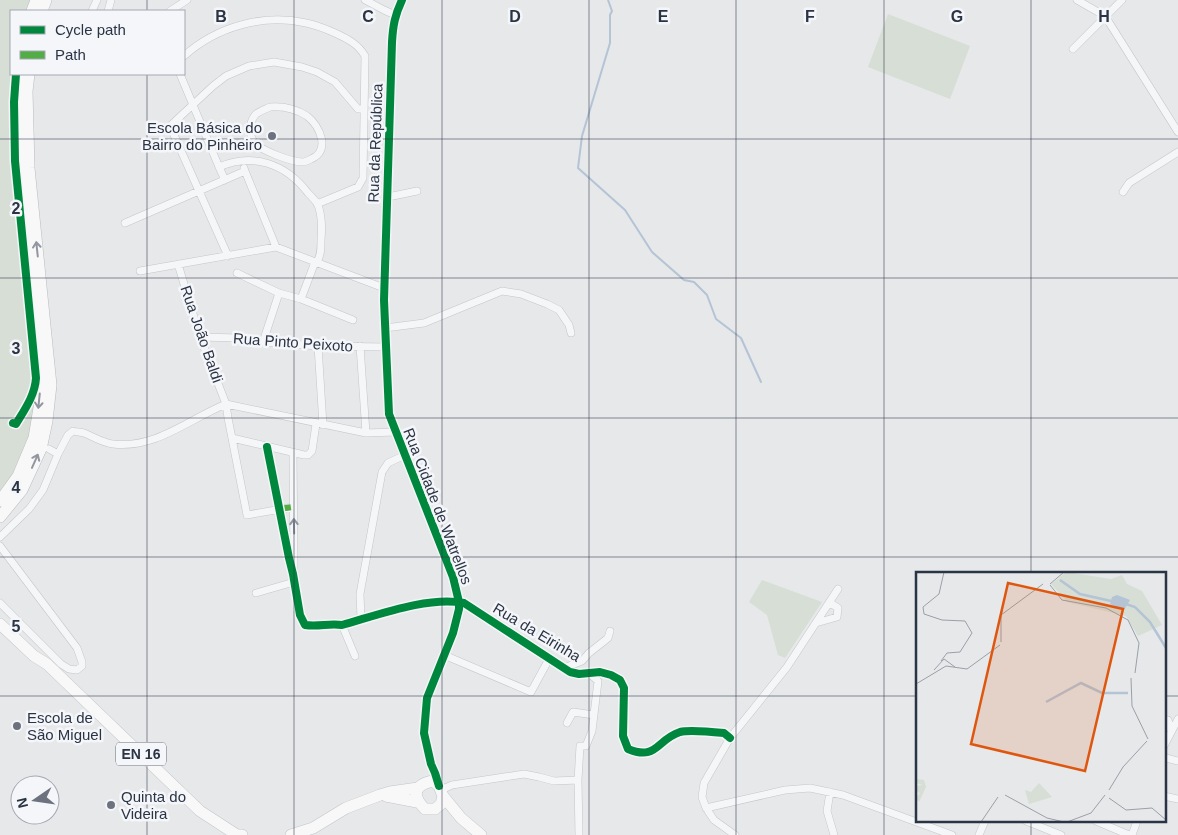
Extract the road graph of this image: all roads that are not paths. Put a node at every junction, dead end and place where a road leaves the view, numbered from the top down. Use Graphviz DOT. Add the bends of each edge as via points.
graph roads {
  1 [pos="187,0"];
  2 [pos="366,0"];
  3 [pos="402,0"];
  4 [pos="1077,0"];
  5 [pos="1122,0"];
  6 [pos="172,10"];
  7 [pos="395,15"];
  8 [pos="1105,16"];
  9 [pos="1073,49"];
  10 [pos="185,55"];
  11 [pos="20,75"];
  12 [pos="29,75"];
  13 [pos="180,75"];
  14 [pos="194,105"];
  15 [pos="364,109"];
  16 [pos="1178,132"];
  17 [pos="265,150"];
  18 [pos="1178,152"];
  19 [pos="290,160"];
  20 [pos="241,161"];
  21 [pos="262,161"];
  22 [pos="220,167"];
  23 [pos="245,171"];
  24 [pos="286,171"];
  25 [pos="225,180"];
  26 [pos="417,190"];
  27 [pos="199,192"];
  28 [pos="1123,192"];
  29 [pos="388,196"];
  30 [pos="317,204"];
  31 [pos="125,223"];
  32 [pos="276,247"];
  33 [pos="228,256"];
  34 [pos="316,262"];
  35 [pos="178,264"];
  36 [pos="140,271"];
  37 [pos="237,273"];
  38 [pos="384,288"];
  39 [pos="279,293"];
  40 [pos="301,299"];
  41 [pos="353,320"];
  42 [pos="385,328"];
  43 [pos="571,333"];
  44 [pos="200,337"];
  45 [pos="263,342"];
  46 [pos="318,346"];
  47 [pos="360,346"];
  48 [pos="386,347"];
  49 [pos="226,404"];
  50 [pos="320,424"];
  51 [pos="396,432"];
  52 [pos="366,433"];
  53 [pos="232,438"];
  54 [pos="267,447"];
  55 [pos="49,449"];
  56 [pos="293,453"];
  57 [pos="58,454"];
  58 [pos="405,455"];
  59 [pos="0,501"];
  60 [pos="293,507"];
  61 [pos="279,508"];
  62 [pos="0,517"];
  63 [pos="0,537"];
  64 [pos="0,546"];
  65 [pos="293,578"];
  66 [pos="838,590"];
  67 [pos="256,593"];
  68 [pos="0,603"];
  69 [pos="828,605"];
  70 [pos="462,606"];
  71 [pos="0,614"];
  72 [pos="362,619"];
  73 [pos="816,623"];
  74 [pos="0,624"];
  75 [pos="342,625"];
  76 [pos="610,632"];
  77 [pos="444,655"];
  78 [pos="355,656"];
  79 [pos="549,659"];
  80 [pos="54,666"];
  81 [pos="564,668"];
  82 [pos="589,673"];
  83 [pos="594,714"];
  84 [pos="1178,719"];
  85 [pos="1168,720"];
  86 [pos="567,723"];
  87 [pos="1172,731"];
  88 [pos="730,738"];
  89 [pos="1166,742"];
  90 [pos="431,764"];
  91 [pos="578,780"];
  92 [pos="421,786"];
  93 [pos="441,791"];
  94 [pos="830,792"];
  95 [pos="380,795"];
  96 [pos="418,802"];
  97 [pos="706,808"];
  98 [pos="435,809"];
  99 [pos="461,818"];
  100 [pos="985,822"];
  101 [pos="1028,822"];
  102 [pos="1098,822"];
  103 [pos="1137,822"];
  104 [pos="947,834"];
  105 [pos="242,835"];
  106 [pos="291,835"];
  107 [pos="481,835"];
  108 [pos="579,835"];
  109 [pos="735,835"];
  110 [pos="834,835"];
  111 [pos="979,835"];
  112 [pos="1061,835"];
  113 [pos="1131,835"];
  1 -- 6 [label="street"];
  2 -- 7 [label="street"];
  3 -- 7 [label="street, Rua da República"];
  4 -- 8 [label="street"];
  5 -- 8 [label="street"];
  7 -- 29 [label="street, Rua da República" via="392,27"];
  8 -- 9 [label="street"];
  8 -- 16 [label="street"];
  10 -- 15 [label="street" via="208,38 247,23 263,20 306,23 350,40 360,48 364,56"];
  11 -- 59 [label="main road, one-way" via="17,115 40,396 34,438 18,476"];
  62 -- 12 [label="main road, one-way" via="22,490 41,449 51,385 28,168 26,91"];
  13 -- 14 [label="street"];
  14 -- 15 [label="street" via="226,76 250,66 274,62 317,72 335,82 358,109"];
  14 -- 22 [label="street"];
  14 -- 27 [label="street" via="170,126"];
  15 -- 30 [label="street" via="361,183"];
  17 -- 19 [label="street"];
  17 -- 19 [label="street" via="254,142 251,122 257,114 270,107 292,109 316,124 322,136 322,148 316,157 304,162"];
  17 -- 21 [label="street"];
  18 -- 28 [label="street" via="1125,182"];
  19 -- 24 [label="street"];
  20 -- 21 [label="street"];
  20 -- 22 [label="street"];
  20 -- 23 [label="street"];
  21 -- 24 [label="street"];
  22 -- 25 [label="street"];
  23 -- 25 [label="street"];
  23 -- 32 [label="street"];
  24 -- 30 [label="street" via="302,184"];
  25 -- 27 [label="street"];
  26 -- 29 [label="street"];
  27 -- 31 [label="street"];
  27 -- 33 [label="street"];
  29 -- 38 [label="street, Rua da República"];
  30 -- 34 [label="street" via="322,226 320,256"];
  32 -- 33 [label="street"];
  32 -- 34 [label="street"];
  33 -- 35 [label="street"];
  34 -- 38 [label="street"];
  34 -- 40 [label="street"];
  35 -- 36 [label="street"];
  35 -- 44 [label="street, Rua João Baldi"];
  37 -- 39 [label="street"];
  38 -- 42 [label="street, Rua Cidade de Watrellos"];
  39 -- 40 [label="street"];
  39 -- 45 [label="street"];
  40 -- 41 [label="street"];
  42 -- 43 [label="street" via="424,323 502,291 521,294 559,310"];
  42 -- 48 [label="street, Rua Cidade de Watrellos"];
  44 -- 45 [label="street, Rua Pinto Peixoto"];
  44 -- 49 [label="street, Rua João Baldi"];
  45 -- 46 [label="street, Rua Pinto Peixoto"];
  46 -- 47 [label="street, Rua Pinto Peixoto"];
  46 -- 50 [label="street"];
  47 -- 48 [label="street, Rua Pinto Peixoto"];
  47 -- 52 [label="street"];
  48 -- 51 [label="street, Rua Cidade de Watrellos" via="389,414"];
  49 -- 50 [label="street"];
  49 -- 53 [label="street, Rua João Baldi"];
  49 -- 57 [label="street" via="161,437 133,444 113,444 72,431"];
  50 -- 52 [label="street"];
  50 -- 56 [label="street" via="312,451 308,455"];
  51 -- 52 [label="street"];
  51 -- 58 [label="street, Rua Cidade de Watrellos"];
  53 -- 54 [label="street"];
  53 -- 61 [label="street, Rua João Baldi" via="247,515"];
  54 -- 56 [label="street"];
  54 -- 61 [label="street"];
  55 -- 57 [label="street"];
  56 -- 60 [label="street"];
  57 -- 63 [label="street" via="43,490"];
  58 -- 70 [label="street, Rua Cidade de Watrellos"];
  58 -- 72 [label="street" via="388,463 382,472 360,594"];
  60 -- 61 [label="street"];
  65 -- 60 [label="street, one-way"];
  61 -- 65 [label="street"];
  64 -- 80 [label="street" via="77,648 82,666 76,670"];
  65 -- 67 [label="street"];
  65 -- 75 [label="street" via="300,616 305,625"];
  66 -- 69 [label="street"];
  68 -- 80 [label="street"];
  69 -- 73 [label="street"];
  69 -- 73 [label="street" via="838,608 837,617"];
  70 -- 72 [label="street" via="446,601"];
  70 -- 77 [label="street, Rua Cidade de Watrellos"];
  70 -- 79 [label="street, Rua da Eirinha"];
  71 -- 80 [label="main road, EN 16"];
  72 -- 75 [label="street"];
  73 -- 88 [label="street" via="787,667"];
  74 -- 80 [label="main road, EN 16" via="34,656"];
  75 -- 78 [label="street"];
  76 -- 81 [label="street" via="608,638 582,661"];
  77 -- 79 [label="street" via="531,692"];
  77 -- 90 [label="street, Rua Cidade de Watrellos" via="427,698 424,733"];
  79 -- 81 [label="street, Rua da Eirinha"];
  80 -- 105 [label="main road, EN 16" via="200,811"];
  81 -- 82 [label="street, Rua da Eirinha" via="579,674"];
  82 -- 83 [label="street" via="598,681"];
  82 -- 88 [label="street, Rua da Eirinha" via="600,672 620,680 624,688 622,736 628,750 638,754 651,752 681,732 724,732"];
  83 -- 86 [label="street" via="573,712"];
  83 -- 91 [label="street" via="586,746 580,746"];
  84 -- 87 [label="street"];
  85 -- 87 [label="street"];
  87 -- 89 [label="street"];
  88 -- 97 [label="street" via="704,783 702,797"];
  90 -- 92 [label="street"];
  90 -- 93 [label="street, Rua Cidade de Watrellos"];
  91 -- 93 [label="street" via="554,781 524,774 452,785"];
  91 -- 108 [label="street"];
  92 -- 93 [label="main road" via="433,782"];
  92 -- 95 [label="main road"];
  92 -- 96 [label="main road" via="416,796"];
  93 -- 98 [label="main road" via="441,804"];
  93 -- 99 [label="main road"];
  94 -- 97 [label="street" via="810,788 785,790"];
  94 -- 104 [label="street"];
  94 -- 110 [label="street" via="827,811"];
  95 -- 96 [label="main road"];
  95 -- 106 [label="main road" via="346,808 313,828"];
  96 -- 98 [label="main road" via="425,809"];
  97 -- 109 [label="street" via="714,820"];
  98 -- 99 [label="main road"];
  99 -- 107 [label="main road"];
  100 -- 111 [label="street"];
  101 -- 112 [label="street"];
  102 -- 113 [label="street"];
  103 -- 113 [label="street"];
}
